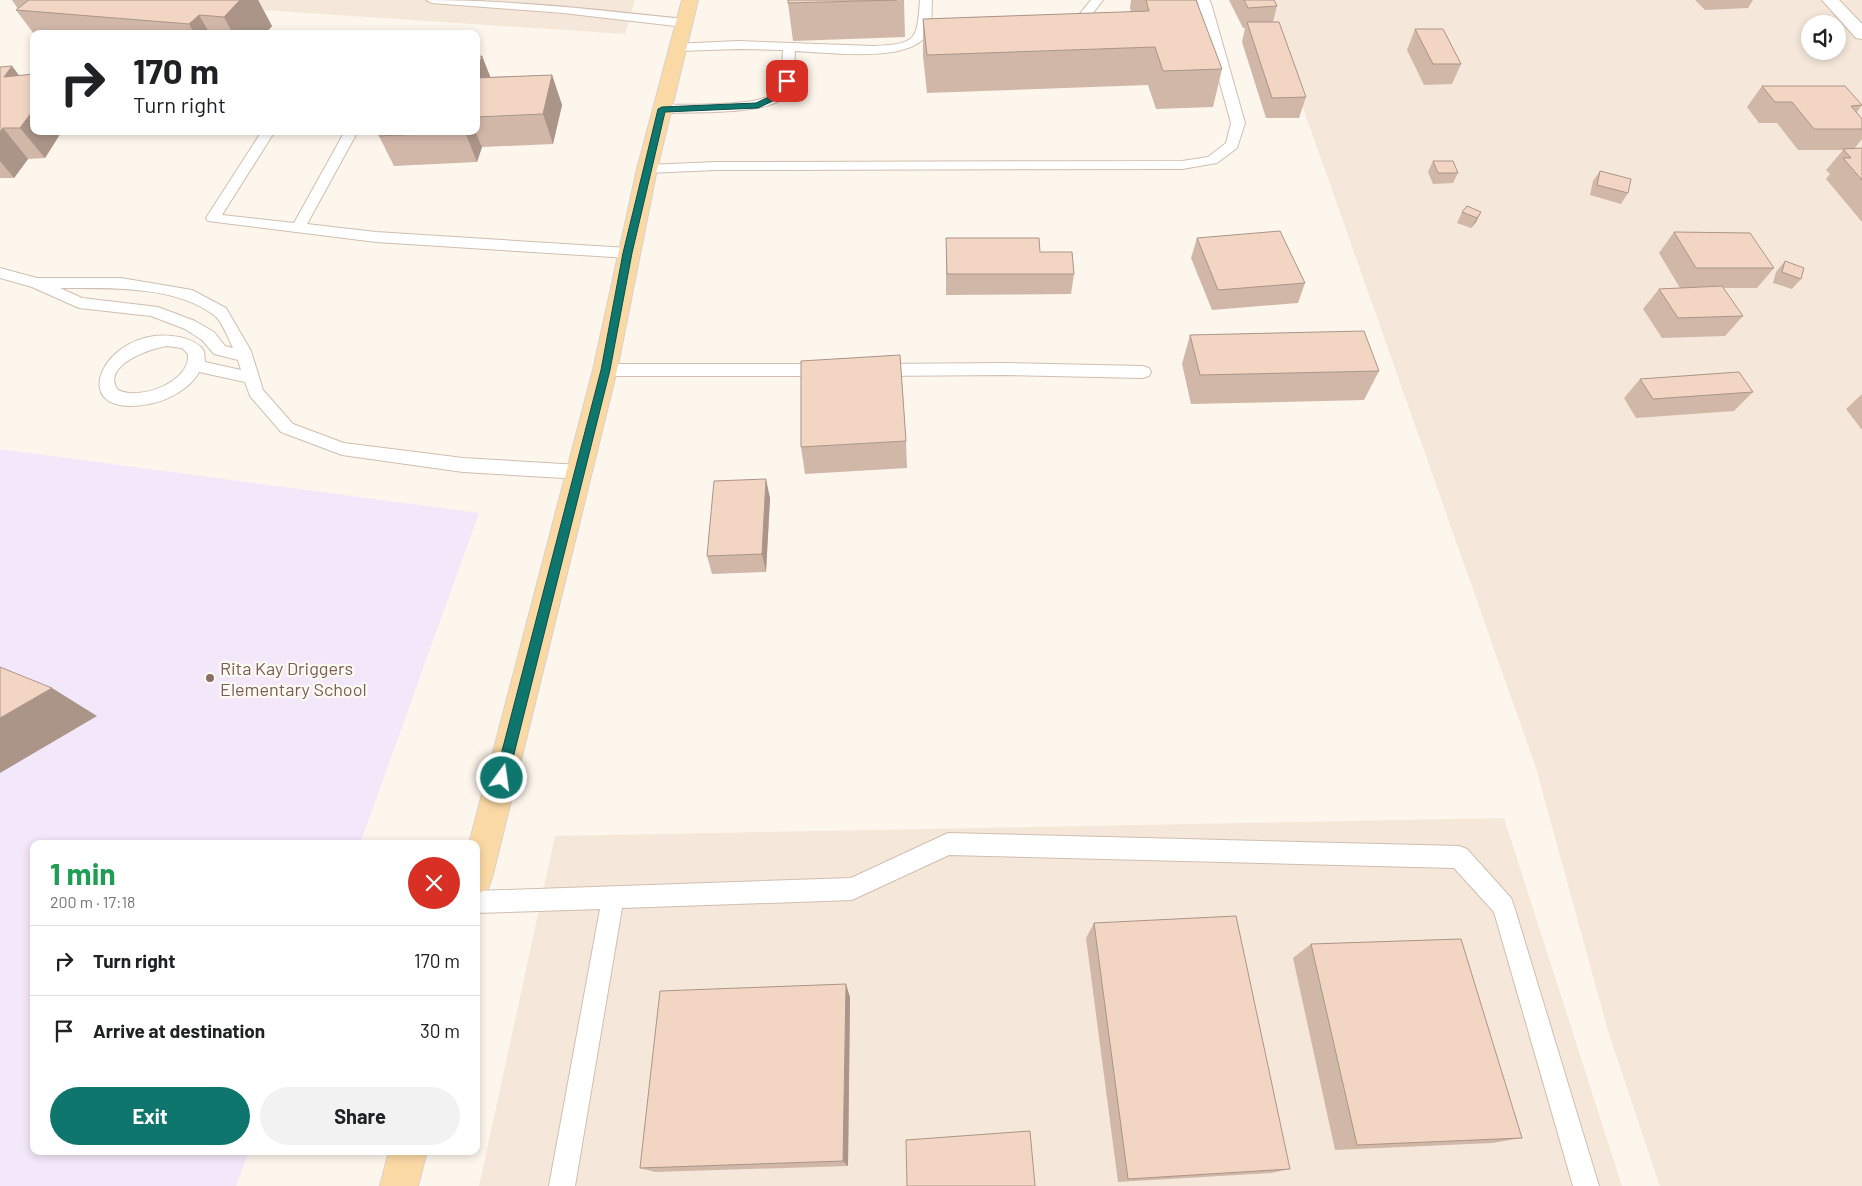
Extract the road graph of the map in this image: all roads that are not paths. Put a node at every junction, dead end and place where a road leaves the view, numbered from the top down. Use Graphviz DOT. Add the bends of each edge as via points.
graph roads {
  1 [pos="432,0"];
  2 [pos="926,0"];
  3 [pos="1097,0"];
  4 [pos="1202,0"];
  5 [pos="1830,0"];
  6 [pos="687,11"];
  7 [pos="1059,26"];
  8 [pos="1862,34"];
  9 [pos="678,47"];
  10 [pos="789,47"];
  11 [pos="662,109"];
  12 [pos="266,135"];
  13 [pos="350,135"];
  14 [pos="647,169"];
  15 [pos="298,228"];
  16 [pos="628,253"];
  17 [pos="0,273"];
  18 [pos="37,283"];
  19 [pos="244,356"];
  20 [pos="196,366"];
  21 [pos="605,370"];
  22 [pos="839,370"];
  23 [pos="858,370"];
  24 [pos="1143,372"];
  25 [pos="251,378"];
  26 [pos="580,472"];
  27 [pos="480,862"];
  28 [pos="613,898"];
  29 [pos="480,902"];
  30 [pos="407,1155"];
  31 [pos="399,1186"];
  32 [pos="562,1186"];
  33 [pos="1586,1186"];
  1 -- 6 [label="lane" via="563,9"];
  2 -- 10 [label="lane" via="928,31 912,44 874,50"];
  3 -- 7 [label="lane" via="1082,19"];
  4 -- 14 [label="lane" via="1238,123 1232,145 1212,160 1182,165"];
  5 -- 8 [label="street"];
  6 -- 9 [label="main road"];
  9 -- 10 [label="lane"];
  9 -- 11 [label="main road"];
  10 -- 11 [label="lane" via="787,81 778,96 758,105"];
  11 -- 14 [label="main road"];
  12 -- 15 [label="lane" via="213,218"];
  13 -- 15 [label="lane"];
  14 -- 16 [label="main road"];
  15 -- 16 [label="lane" via="376,238"];
  16 -- 21 [label="main road"];
  17 -- 18 [label="lane"];
  18 -- 19 [label="lane" via="79,303 153,311 190,325 208,336 220,350"];
  18 -- 19 [label="lane" via="121,284 187,294 221,312"];
  19 -- 25 [label="lane"];
  20 -- 20 [label="lane" via="195,350 188,344 154,342 140,346 117,361 106,379 106,386 116,397 125,400 149,399 183,382"];
  20 -- 25 [label="lane"];
  21 -- 22 [label="lane"];
  21 -- 26 [label="main road"];
  23 -- 24 [label="lane"];
  25 -- 26 [label="lane" via="256,392 287,428 342,449 463,465"];
  26 -- 27 [label="main road"];
  28 -- 29 [label="lane"];
  28 -- 32 [label="lane"];
  28 -- 33 [label="lane" via="852,889 948,844 1458,857 1503,906"];
  30 -- 31 [label="main road"];
}
